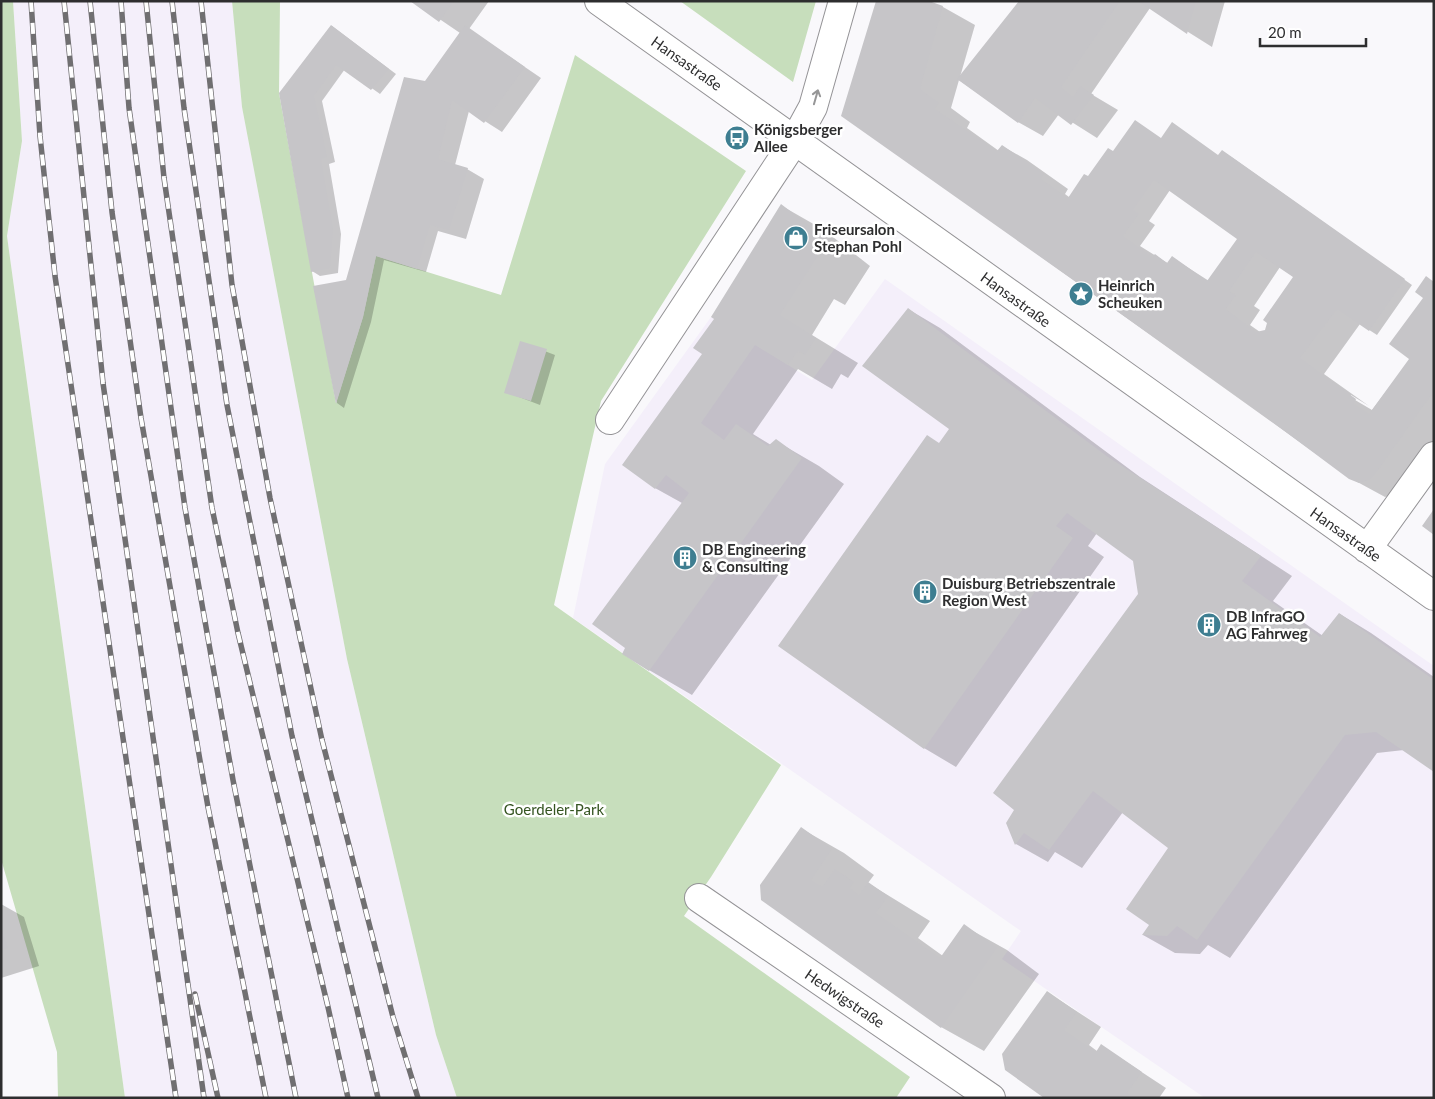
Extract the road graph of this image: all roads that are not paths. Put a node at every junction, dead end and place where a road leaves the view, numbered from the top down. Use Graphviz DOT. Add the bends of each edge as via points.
graph roads {
  1 [pos="599,1"];
  2 [pos="843,1"];
  3 [pos="794,140"];
  4 [pos="610,420"];
  5 [pos="1434,456"];
  6 [pos="1367,549"];
  7 [pos="1434,596"];
  8 [pos="699,898"];
  9 [pos="991,1098"];
  1 -- 3 [label="street, Hansastraße"];
  3 -- 2 [label="street, one-way" via="813,107"];
  3 -- 4 [label="street"];
  3 -- 6 [label="street, Hansastraße"];
  5 -- 6 [label="street"];
  6 -- 7 [label="street, Hansastraße"];
  8 -- 9 [label="street, Hedwigstraße"];
}
